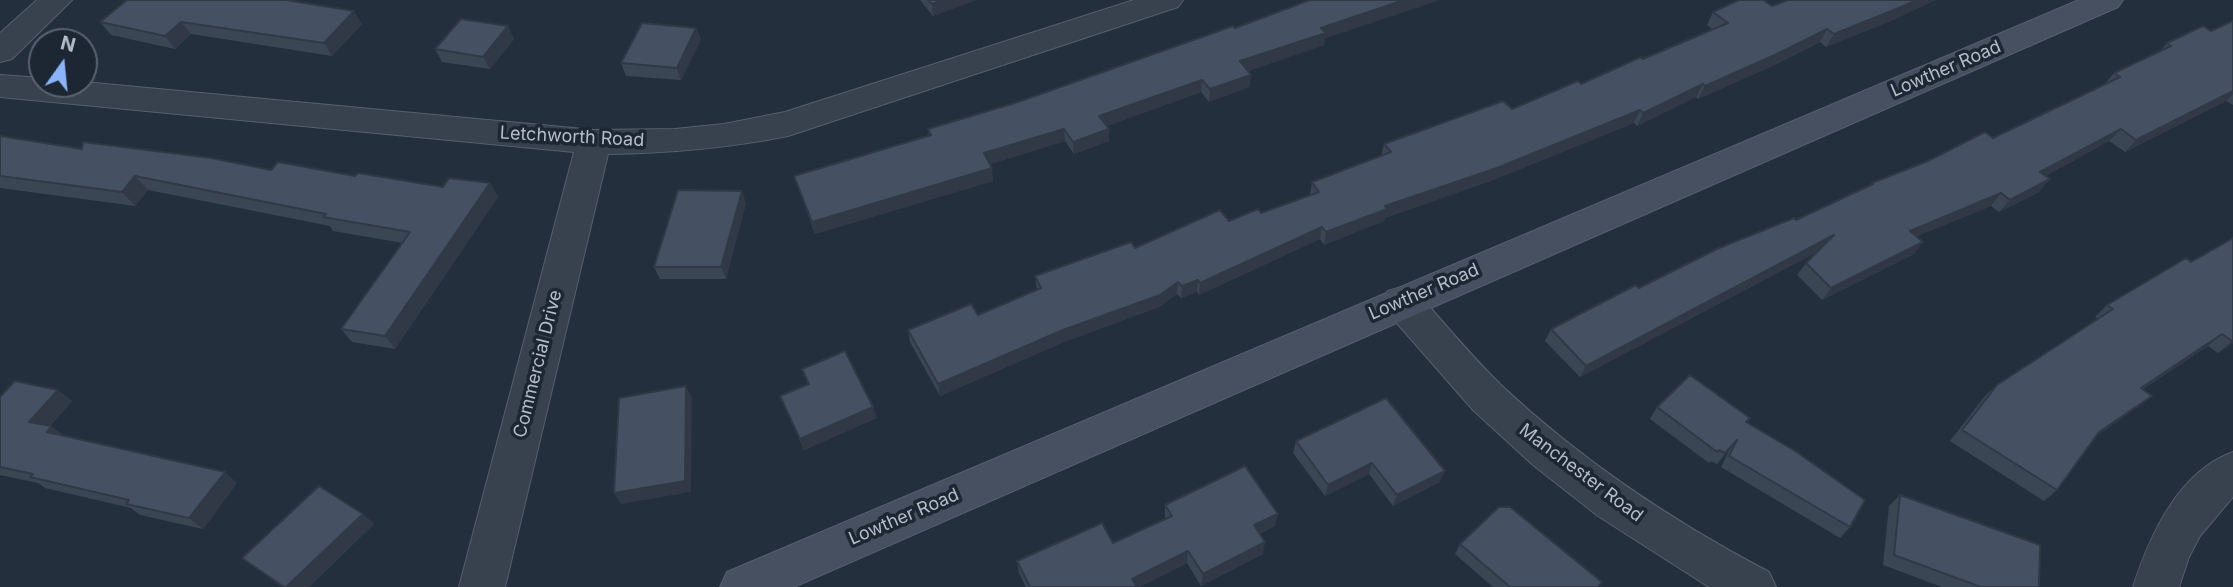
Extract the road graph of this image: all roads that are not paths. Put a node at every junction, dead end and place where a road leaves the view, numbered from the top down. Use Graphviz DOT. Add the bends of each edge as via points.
graph roads {
  1 [pos="55,0"];
  2 [pos="1165,0"];
  3 [pos="2107,0"];
  4 [pos="0,51"];
  5 [pos="0,86"];
  6 [pos="594,142"];
  7 [pos="1402,302"];
  8 [pos="2233,471"];
  9 [pos="482,587"];
  10 [pos="743,587"];
  11 [pos="1753,587"];
  12 [pos="2156,587"];
  1 -- 4 [label="street"];
  2 -- 6 [label="street, Letchworth Road" via="788,124 675,141"];
  3 -- 7 [label="main road, Lowther Road"];
  5 -- 6 [label="street, Letchworth Road"];
  6 -- 9 [label="street, Commercial Drive"];
  7 -- 10 [label="main road, Lowther Road"];
  7 -- 11 [label="street, Manchester Road" via="1486,396 1564,464 1658,531"];
  8 -- 12 [label="street" via="2191,510"];
}
